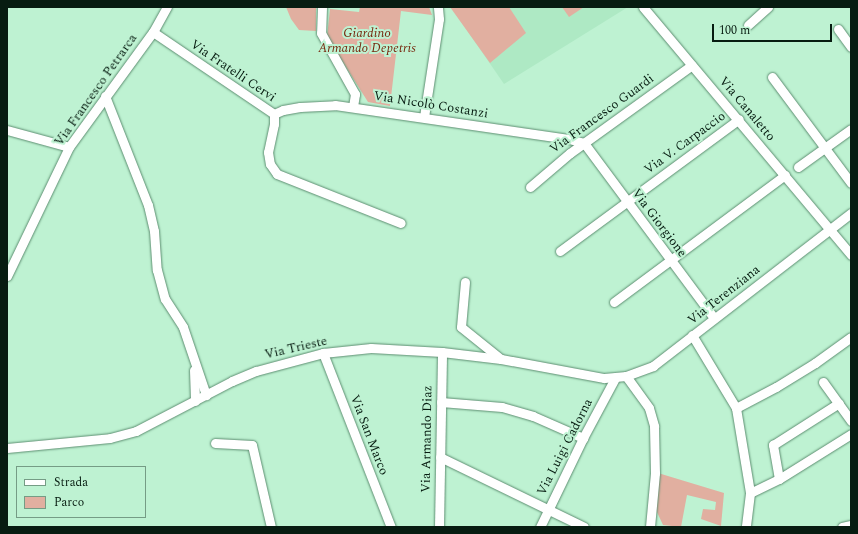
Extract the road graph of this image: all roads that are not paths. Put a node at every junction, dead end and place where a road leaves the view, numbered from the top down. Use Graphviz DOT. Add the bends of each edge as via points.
graph roads {
  1 [pos="167,7"];
  2 [pos="322,7"];
  3 [pos="438,7"];
  4 [pos="643,7"];
  5 [pos="768,7"];
  6 [pos="748,26"];
  7 [pos="838,28"];
  8 [pos="153,32"];
  9 [pos="851,47"];
  10 [pos="692,65"];
  11 [pos="772,77"];
  12 [pos="106,96"];
  13 [pos="353,106"];
  14 [pos="274,114"];
  15 [pos="424,117"];
  16 [pos="739,119"];
  17 [pos="851,129"];
  18 [pos="7,130"];
  19 [pos="584,143"];
  20 [pos="70,147"];
  21 [pos="826,147"];
  22 [pos="798,167"];
  23 [pos="786,175"];
  24 [pos="851,183"];
  25 [pos="530,187"];
  26 [pos="627,201"];
  27 [pos="851,213"];
  28 [pos="402,223"];
  29 [pos="830,229"];
  30 [pos="560,251"];
  31 [pos="851,255"];
  32 [pos="670,259"];
  33 [pos="7,276"];
  34 [pos="465,282"];
  35 [pos="614,302"];
  36 [pos="714,318"];
  37 [pos="692,335"];
  38 [pos="851,337"];
  39 [pos="442,352"];
  40 [pos="323,353"];
  41 [pos="501,359"];
  42 [pos="194,361"];
  43 [pos="626,376"];
  44 [pos="604,378"];
  45 [pos="615,378"];
  46 [pos="823,382"];
  47 [pos="206,395"];
  48 [pos="195,401"];
  49 [pos="441,402"];
  50 [pos="839,403"];
  51 [pos="736,408"];
  52 [pos="851,421"];
  53 [pos="583,438"];
  54 [pos="849,439"];
  55 [pos="215,443"];
  56 [pos="7,448"];
  57 [pos="440,457"];
  58 [pos="779,479"];
  59 [pos="750,493"];
  60 [pos="548,510"];
  61 [pos="851,525"];
  62 [pos="271,527"];
  63 [pos="391,527"];
  64 [pos="439,527"];
  65 [pos="540,527"];
  66 [pos="584,527"];
  67 [pos="650,527"];
  68 [pos="746,527"];
  69 [pos="842,527"];
  1 -- 8 [label="street, Via Francesco Petrarca"];
  2 -- 13 [label="street" via="321,33 355,94"];
  3 -- 15 [label="street" via="439,19"];
  4 -- 10 [label="street, Via Canaletto"];
  5 -- 6 [label="street"];
  7 -- 9 [label="street"];
  8 -- 12 [label="street, Via Francesco Petrarca"];
  8 -- 14 [label="street, Via Fratelli Cervi"];
  10 -- 16 [label="street, Via Canaletto"];
  10 -- 19 [label="street, Via Francesco Guardi"];
  11 -- 21 [label="street"];
  12 -- 20 [label="street, Via Francesco Petrarca"];
  12 -- 42 [label="street" via="148,205 154,231 157,270 165,299 183,327"];
  13 -- 14 [label="street, Via Nicolò Costanzi" via="318,104"];
  13 -- 15 [label="street, Via Nicolò Costanzi"];
  14 -- 28 [label="street, Via Fratelli Cervi" via="268,152 270,164 277,174"];
  15 -- 19 [label="street, Via Nicolò Costanzi"];
  16 -- 23 [label="street, Via Canaletto"];
  16 -- 26 [label="street, Via V. Carpaccio"];
  17 -- 21 [label="street"];
  18 -- 20 [label="street"];
  19 -- 25 [label="street, Via Francesco Guardi"];
  19 -- 26 [label="street, Via Giorgione"];
  20 -- 33 [label="street, Via Francesco Petrarca"];
  21 -- 22 [label="street"];
  21 -- 24 [label="street"];
  23 -- 29 [label="street, Via Canaletto"];
  23 -- 32 [label="street"];
  26 -- 30 [label="street, Via V. Carpaccio"];
  26 -- 32 [label="street, Via Giorgione"];
  27 -- 29 [label="street, Via Terenziana"];
  29 -- 31 [label="street, Via Canaletto"];
  29 -- 36 [label="street, Via Terenziana"];
  32 -- 35 [label="street"];
  32 -- 36 [label="street, Via Giorgione"];
  34 -- 41 [label="street" via="461,327"];
  36 -- 37 [label="street, Via Terenziana"];
  37 -- 43 [label="street, Via Terenziana" via="653,366"];
  37 -- 51 [label="street"];
  38 -- 51 [label="street" via="815,363"];
  39 -- 40 [label="street, Via Trieste" via="371,348"];
  39 -- 41 [label="street, Via Trieste"];
  39 -- 49 [label="street, Via Armando Diaz"];
  40 -- 47 [label="street, Via Trieste" via="256,371"];
  40 -- 63 [label="street, Via San Marco"];
  41 -- 44 [label="street, Via Trieste"];
  42 -- 47 [label="street"];
  42 -- 48 [label="street"];
  43 -- 45 [label="street, Via Terenziana"];
  43 -- 67 [label="street" via="649,408 654,426 655,473"];
  44 -- 45 [label="street, Via Terenziana"];
  45 -- 53 [label="street, Via Luigi Cadorna"];
  46 -- 50 [label="street"];
  47 -- 48 [label="street, Via Trieste"];
  48 -- 56 [label="street, Via Trieste" via="136,431 110,438"];
  49 -- 53 [label="street" via="502,407 533,416"];
  49 -- 57 [label="street, Via Armando Diaz"];
  50 -- 52 [label="street"];
  50 -- 58 [label="street" via="774,445"];
  51 -- 59 [label="street"];
  53 -- 60 [label="street, Via Luigi Cadorna"];
  54 -- 58 [label="street"];
  55 -- 62 [label="street" via="252,445"];
  57 -- 60 [label="street"];
  57 -- 64 [label="street, Via Armando Diaz"];
  58 -- 59 [label="street"];
  59 -- 68 [label="street"];
  60 -- 65 [label="street, Via Luigi Cadorna"];
  60 -- 66 [label="street"];
  61 -- 69 [label="street"];
}
